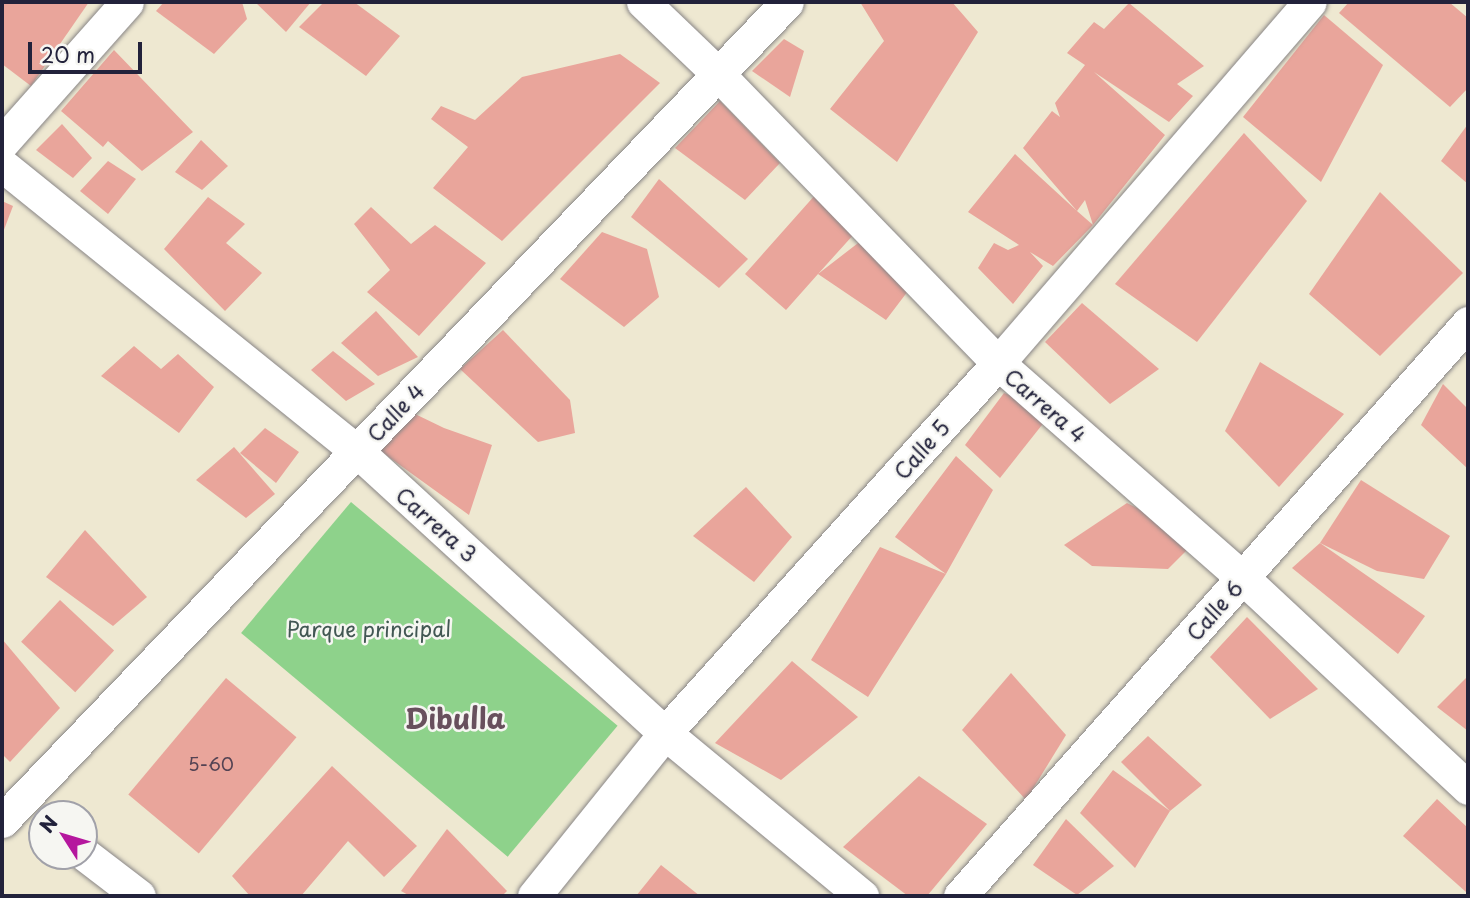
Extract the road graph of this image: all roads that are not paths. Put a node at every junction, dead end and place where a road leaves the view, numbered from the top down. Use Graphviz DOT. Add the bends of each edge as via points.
graph roads {
  1 [pos="127,2"];
  2 [pos="643,2"];
  3 [pos="787,2"];
  4 [pos="1310,2"];
  5 [pos="718,74"];
  6 [pos="2,143"];
  7 [pos="2,165"];
  8 [pos="1468,323"];
  9 [pos="998,363"];
  10 [pos="357,451"];
  11 [pos="1243,578"];
  12 [pos="665,733"];
  13 [pos="1468,788"];
  14 [pos="16,810"];
  15 [pos="98,865"];
  16 [pos="139,896"];
  17 [pos="534,896"];
  18 [pos="862,896"];
  19 [pos="960,896"];
  1 -- 6 [label="street"];
  2 -- 5 [label="street, Carrera 4"];
  3 -- 5 [label="street, Calle 4"];
  4 -- 9 [label="street, Calle 5"];
  5 -- 9 [label="street, Carrera 4"];
  5 -- 10 [label="street, Calle 4"];
  7 -- 10 [label="street, Carrera 3"];
  8 -- 11 [label="street, Calle 6"];
  9 -- 11 [label="street, Carrera 4"];
  9 -- 12 [label="street, Calle 5"];
  10 -- 12 [label="street, Carrera 3"];
  10 -- 14 [label="street, Calle 4"];
  11 -- 13 [label="street, Carrera 4"];
  11 -- 19 [label="street, Calle 6"];
  12 -- 17 [label="street, Calle 5"];
  12 -- 18 [label="street, Carrera 3"];
  15 -- 16 [label="street"];
}
